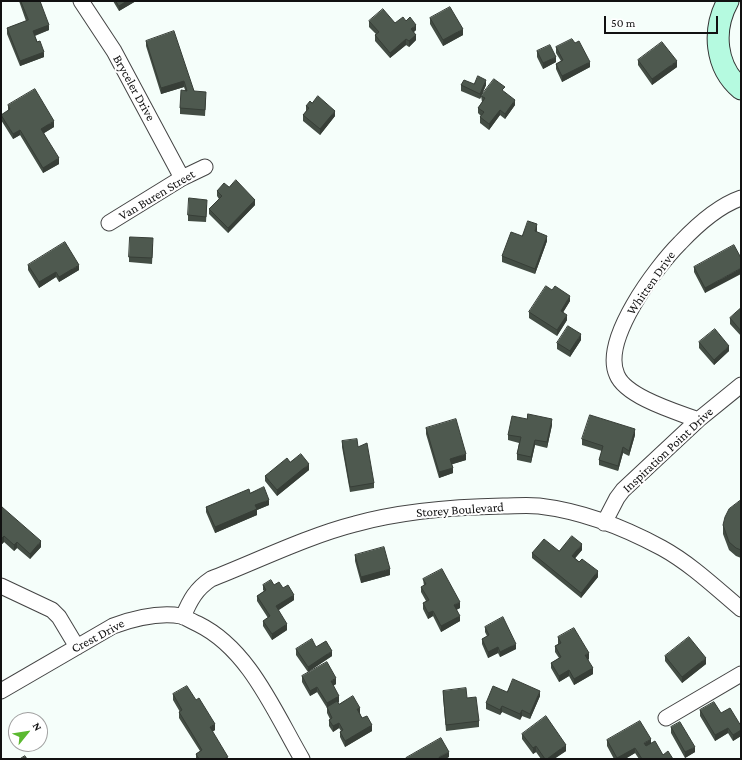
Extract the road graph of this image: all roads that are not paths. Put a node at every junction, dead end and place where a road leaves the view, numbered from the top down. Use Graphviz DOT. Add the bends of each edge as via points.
graph roads {
  1 [pos="81,1"];
  2 [pos="728,1"];
  3 [pos="741,89"];
  4 [pos="205,167"];
  5 [pos="182,178"];
  6 [pos="741,198"];
  7 [pos="109,223"];
  8 [pos="741,385"];
  9 [pos="698,420"];
  10 [pos="604,523"];
  11 [pos="1,586"];
  12 [pos="741,609"];
  13 [pos="182,617"];
  14 [pos="77,647"];
  15 [pos="741,674"];
  16 [pos="1,691"];
  17 [pos="666,718"];
  18 [pos="302,759"];
  1 -- 5 [label="street, Bryceler Drive" via="114,51"];
  2 -- 3 [label="street" via="719,24 719,55 725,69"];
  4 -- 5 [label="street, Van Buren Street"];
  5 -- 7 [label="street, Van Buren Street"];
  6 -- 9 [label="street, Whitten Drive" via="700,223 660,266 627,317 614,354 616,375 630,390 656,404"];
  8 -- 9 [label="street, Inspiration Point Drive"];
  9 -- 10 [label="street, Inspiration Point Drive" via="623,490"];
  10 -- 12 [label="street, Storey Boulevard" via="662,548 694,570"];
  10 -- 13 [label="street, Storey Boulevard" via="553,508 473,506 356,524 211,579 196,590"];
  11 -- 14 [label="street" via="52,610"];
  13 -- 14 [label="street, Crest Drive" via="156,615 133,618 113,626"];
  13 -- 18 [label="street, Crest Drive" via="226,642 241,658"];
  14 -- 16 [label="street, Crest Drive"];
  15 -- 17 [label="street"];
}
